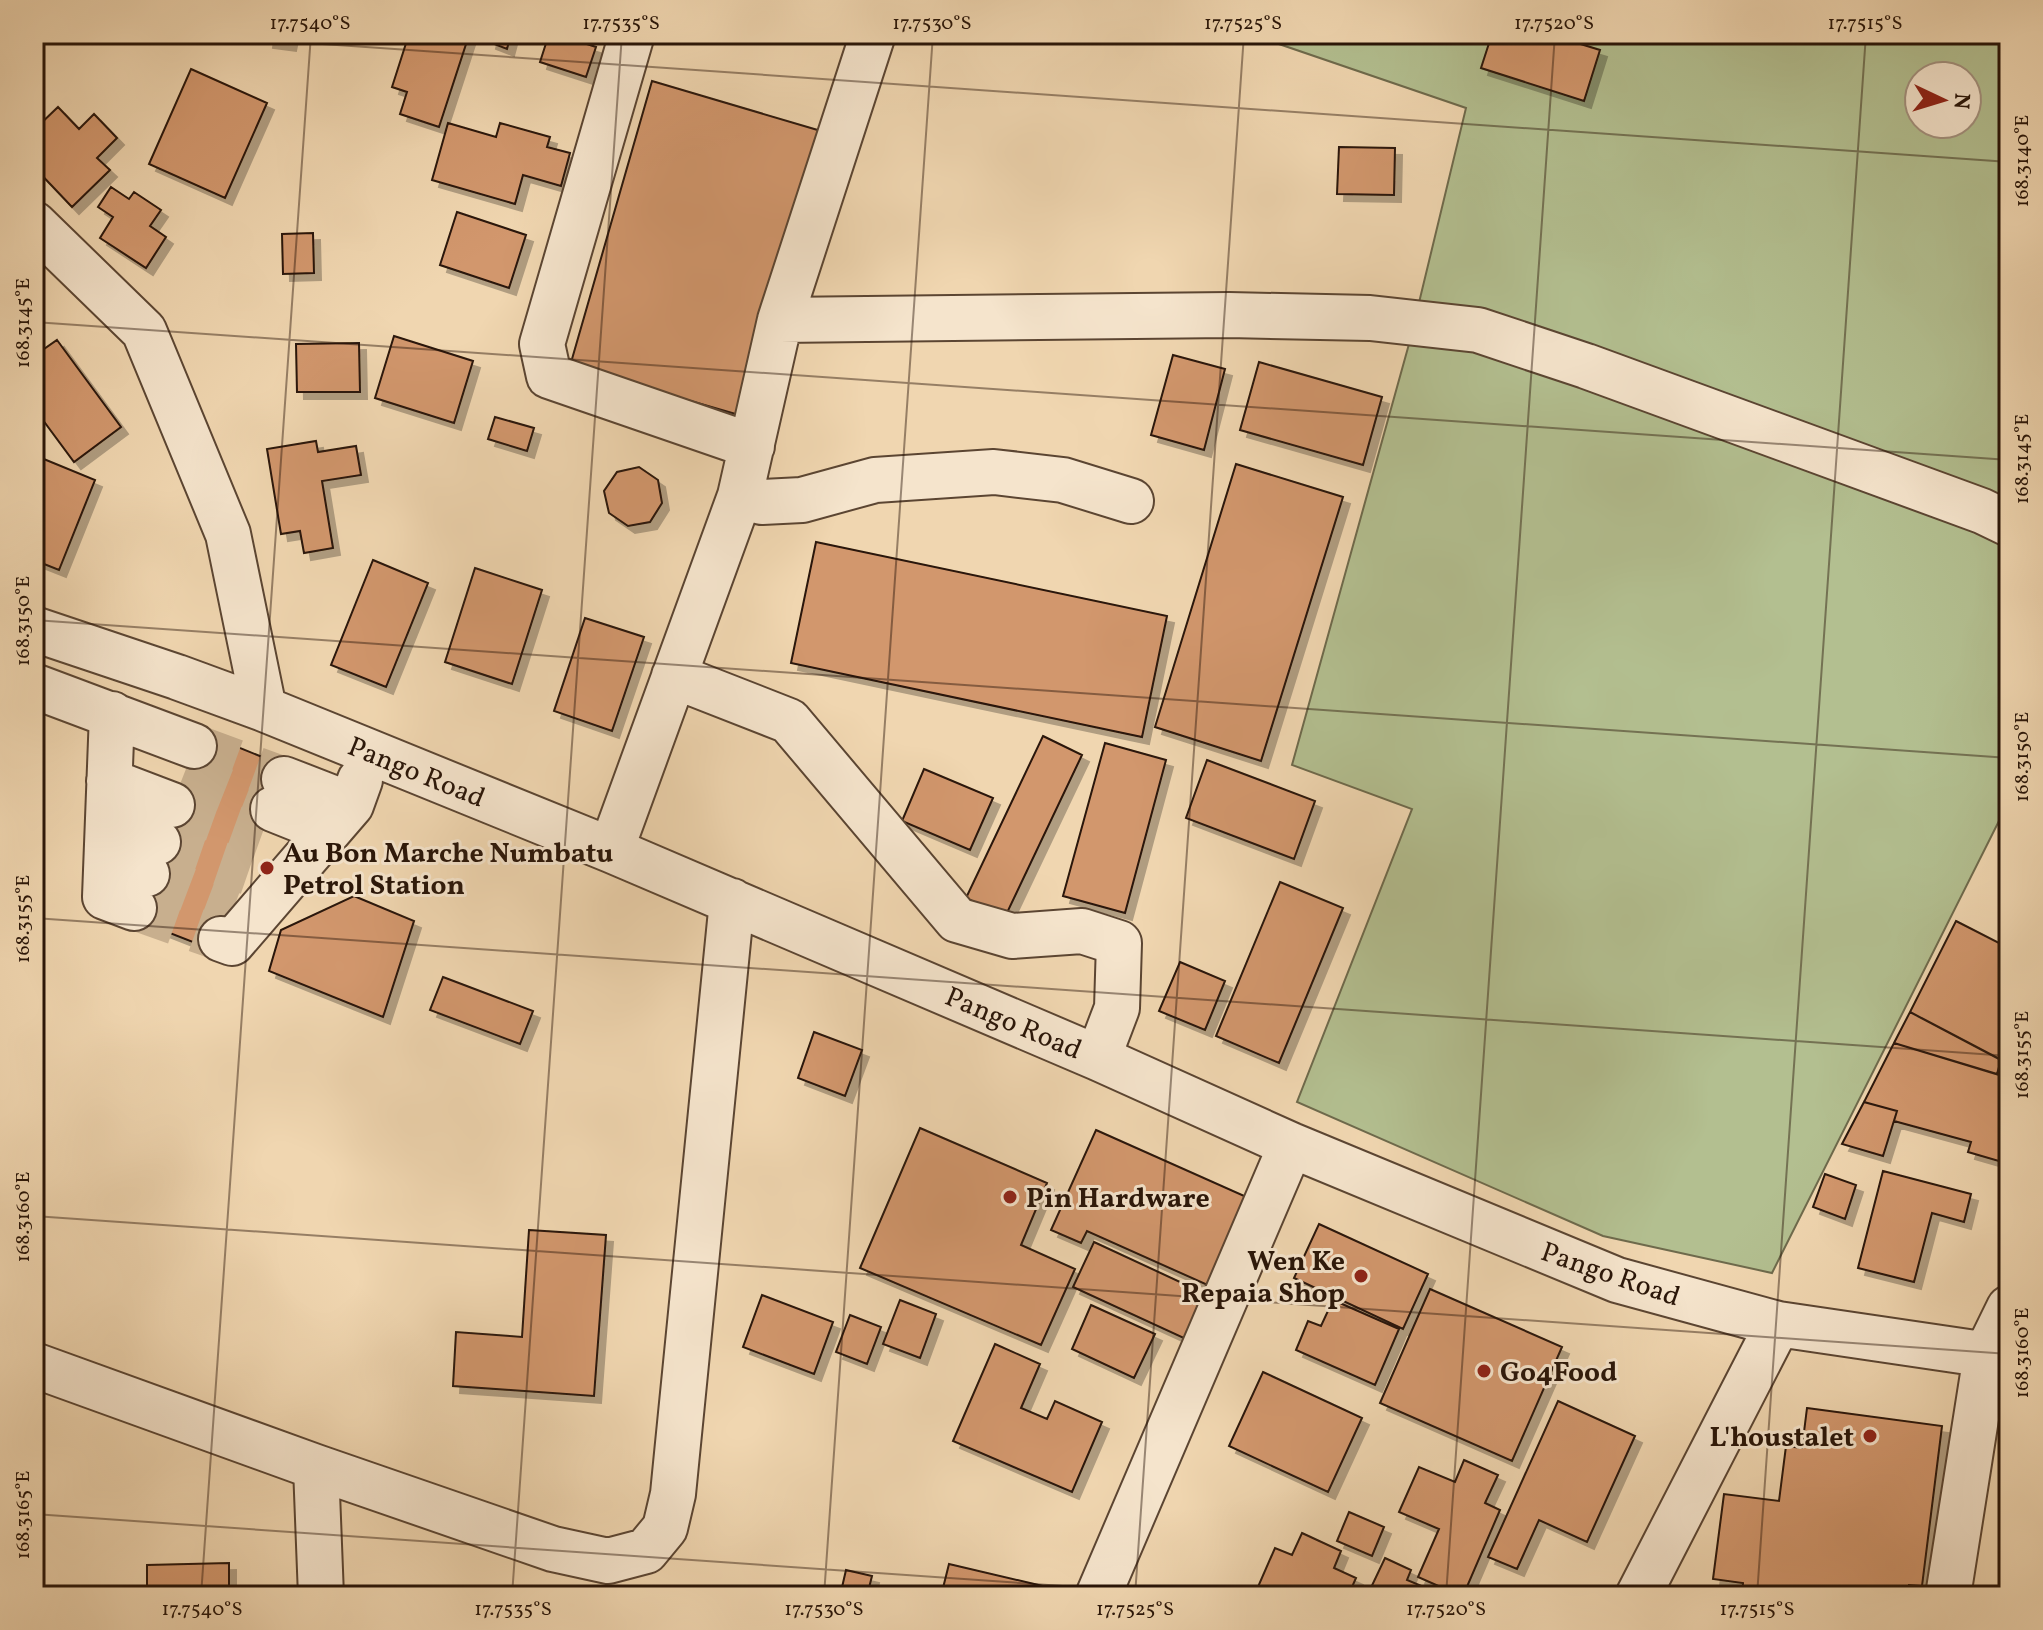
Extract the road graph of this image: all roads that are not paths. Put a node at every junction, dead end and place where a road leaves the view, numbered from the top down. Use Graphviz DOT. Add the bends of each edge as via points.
graph roads {
  1 [pos="632,34"];
  2 [pos="873,34"];
  3 [pos="34,224"];
  4 [pos="780,320"];
  5 [pos="752,446"];
  6 [pos="740,496"];
  7 [pos="1131,501"];
  8 [pos="2009,524"];
  9 [pos="34,629"];
  10 [pos="674,676"];
  11 [pos="177,677"];
  12 [pos="34,686"];
  13 [pos="264,709"];
  14 [pos="371,753"];
  15 [pos="109,785"];
  16 [pos="164,811"];
  17 [pos="611,850"];
  18 [pos="277,858"];
  19 [pos="732,901"];
  20 [pos="1098,1058"];
  21 [pos="1291,1145"];
  22 [pos="2009,1308"];
  23 [pos="1778,1324"];
  24 [pos="1997,1356"];
  25 [pos="34,1365"];
  26 [pos="316,1467"];
  27 [pos="321,1596"];
  28 [pos="1098,1596"];
  29 [pos="1638,1596"];
  30 [pos="1948,1596"];
  1 -- 5 [label="street" via="542,344 549,376"];
  2 -- 4 [label="street"];
  3 -- 13 [label="street" via="144,331 228,534"];
  4 -- 5 [label="street"];
  4 -- 8 [label="street" via="1229,315 1370,318 1478,330"];
  5 -- 6 [label="street"];
  6 -- 7 [label="street" via="762,502 802,500 875,480 994,472 1063,480"];
  6 -- 10 [label="street"];
  9 -- 11 [label="street, Pango Road"];
  10 -- 17 [label="street"];
  10 -- 20 [label="street" via="789,721 957,920 1012,936 1082,931 1119,943 1117,1008"];
  11 -- 13 [label="street, Pango Road"];
  11 -- 16 [label="street"];
  12 -- 15 [label="street"];
  13 -- 14 [label="street, Pango Road"];
  14 -- 17 [label="street, Pango Road"];
  14 -- 18 [label="street"];
  15 -- 16 [label="street"];
  15 -- 16 [label="street"];
  15 -- 16 [label="street"];
  17 -- 19 [label="street, Pango Road"];
  19 -- 20 [label="street, Pango Road"];
  19 -- 26 [label="street" via="673,1494 665,1528 646,1551 608,1561 553,1549"];
  20 -- 21 [label="street, Pango Road"];
  21 -- 23 [label="street, Pango Road" via="1617,1280"];
  21 -- 28 [label="street"];
  22 -- 24 [label="street"];
  23 -- 24 [label="street, Pango Road"];
  23 -- 29 [label="street"];
  24 -- 30 [label="street"];
  25 -- 26 [label="street"];
  26 -- 27 [label="street"];
}
